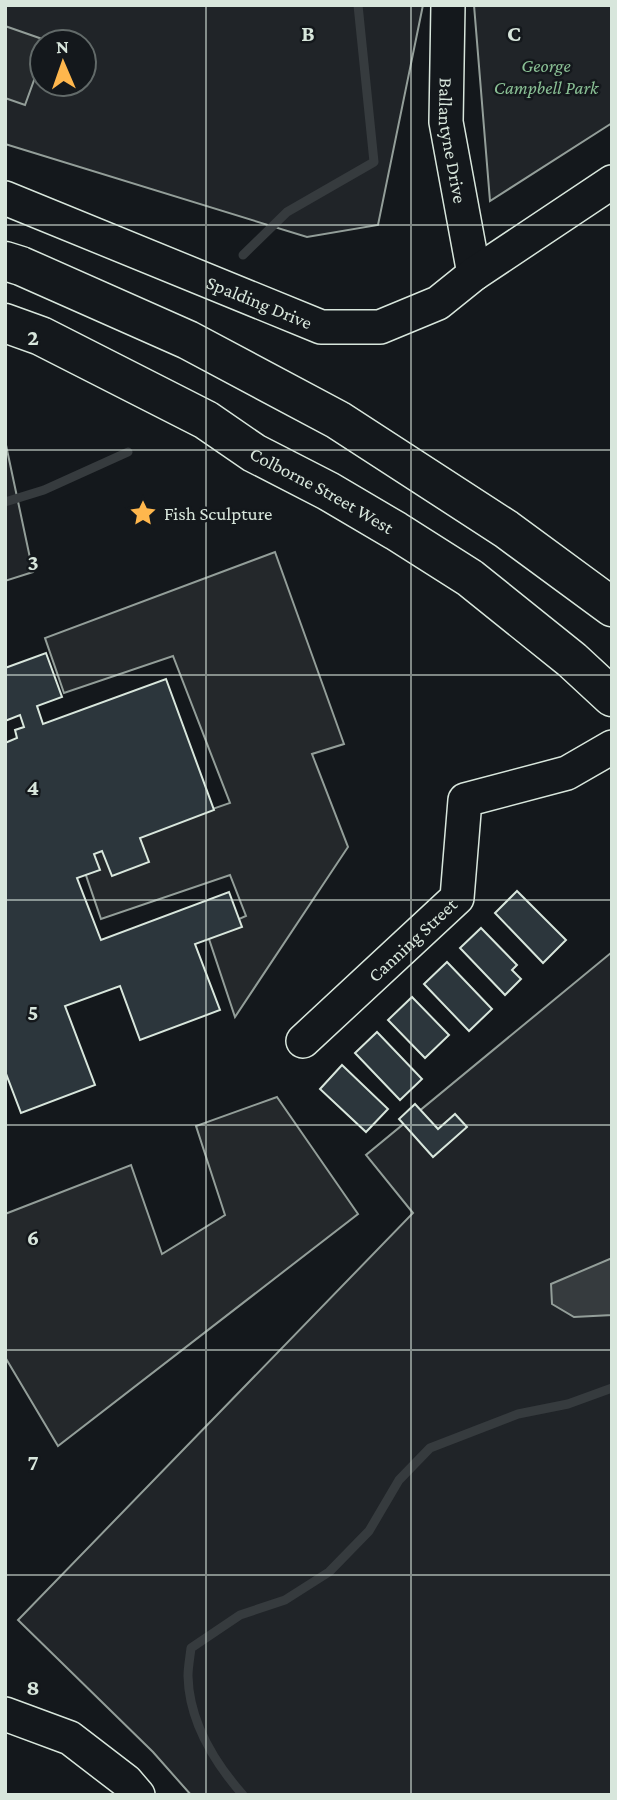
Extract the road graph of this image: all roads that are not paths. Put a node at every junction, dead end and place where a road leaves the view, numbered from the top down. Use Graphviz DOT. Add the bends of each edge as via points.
graph roads {
  1 [pos="448,5"];
  2 [pos="612,182"];
  3 [pos="5,198"];
  4 [pos="5,261"];
  5 [pos="474,274"];
  6 [pos="5,323"];
  7 [pos="612,607"];
  8 [pos="612,697"];
  9 [pos="612,747"];
  10 [pos="303,1041"];
  11 [pos="5,1714"];
  12 [pos="138,1795"];
  1 -- 5 [label="street, Ballantyne Drive" via="446,122"];
  2 -- 5 [label="street, Spalding Drive"];
  3 -- 5 [label="street, Spalding Drive" via="321,327 380,327 438,303"];
  4 -- 7 [label="main road" via="188,340 338,419 506,529"];
  6 -- 8 [label="main road, Colborne Street West" via="41,336 206,420 254,453 396,531 470,578"];
  9 -- 10 [label="street, Canning Street" via="568,773 465,800 457,898"];
  11 -- 12 [label="street" via="70,1738"];
}
